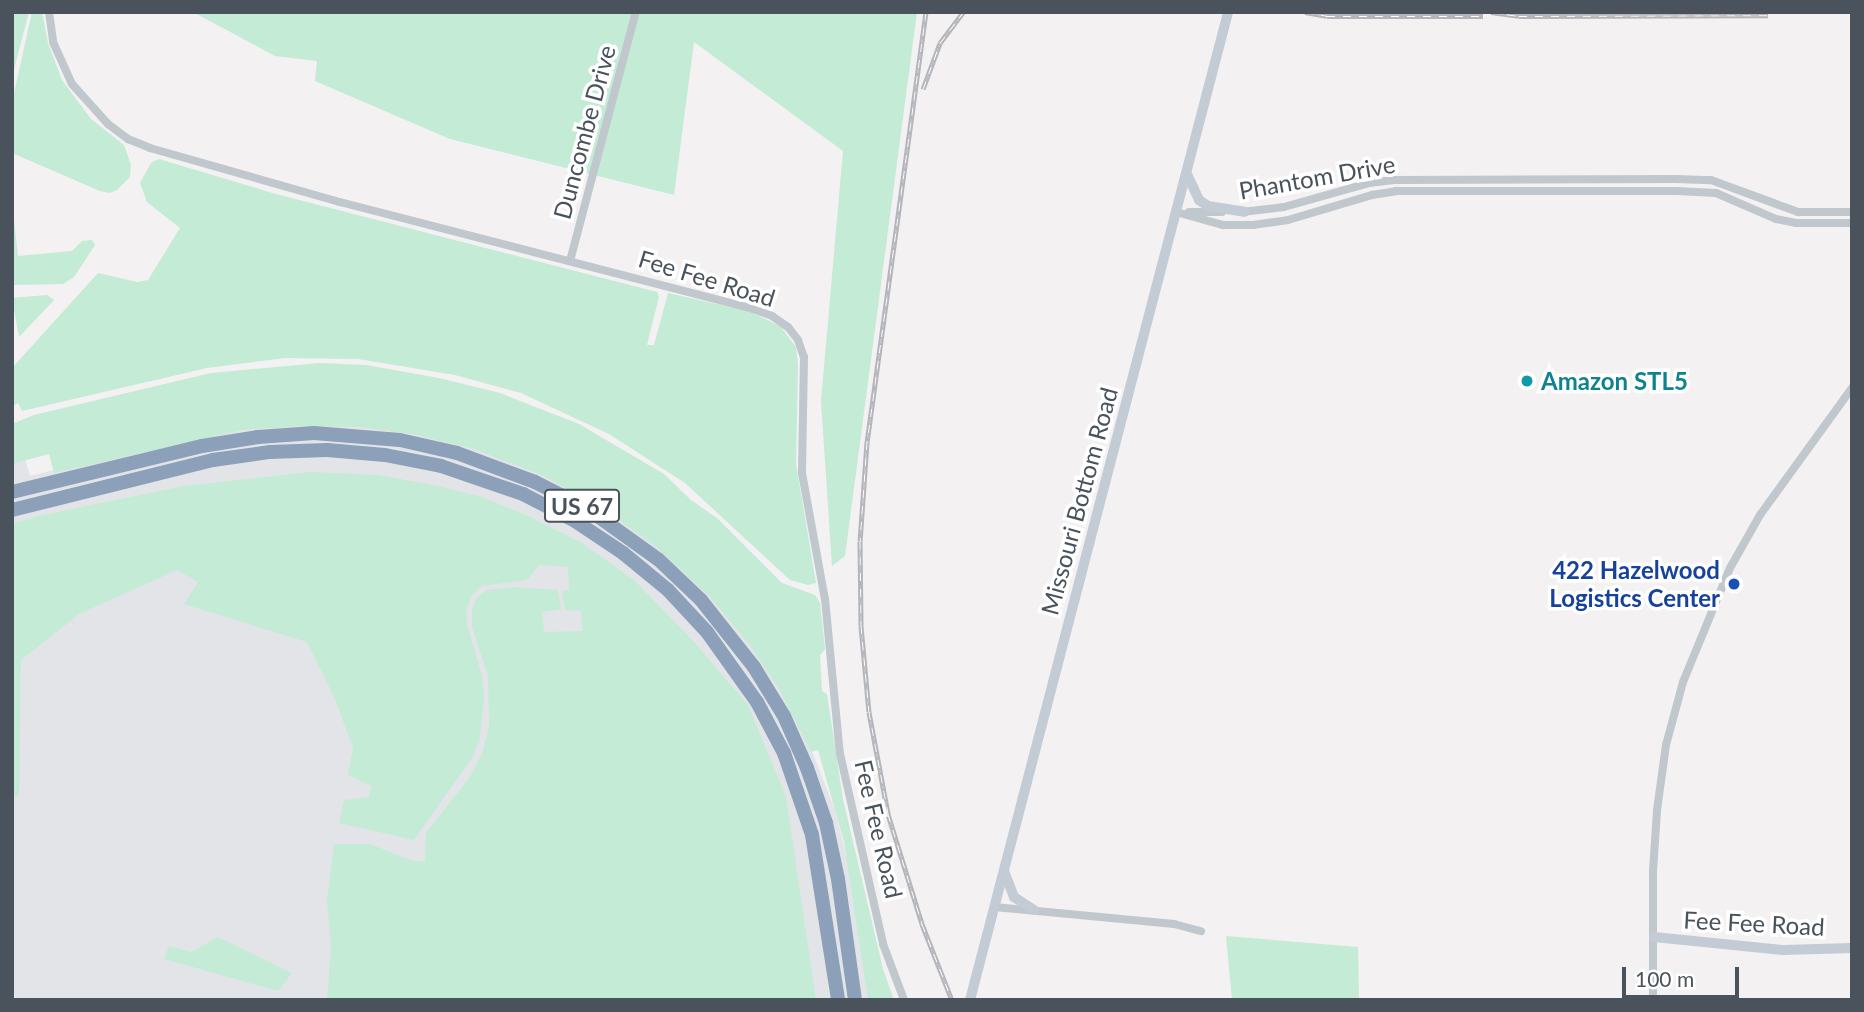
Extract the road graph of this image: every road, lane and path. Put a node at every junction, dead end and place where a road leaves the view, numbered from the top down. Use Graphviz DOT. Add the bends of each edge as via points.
graph roads {
  1 [pos="49,12"];
  2 [pos="636,12"];
  3 [pos="1228,12"];
  4 [pos="1187,172"];
  5 [pos="1176,212"];
  6 [pos="1245,212"];
  7 [pos="1852,212"];
  8 [pos="1852,223"];
  9 [pos="570,261"];
  10 [pos="1852,387"];
  11 [pos="12,492"];
  12 [pos="12,510"];
  13 [pos="1004,868"];
  14 [pos="993,907"];
  15 [pos="1034,910"];
  16 [pos="1201,931"];
  17 [pos="1654,937"];
  18 [pos="1852,948"];
  19 [pos="838,1000"];
  20 [pos="855,1000"];
  21 [pos="904,1000"];
  22 [pos="970,1000"];
  23 [pos="1653,1000"];
  1 -- 9 [label="street, Fee Fee Road" via="53,42 72,85 128,139 340,202"];
  2 -- 9 [label="street, Duncombe Drive"];
  3 -- 4 [label="street, Missouri Bottom Road"];
  4 -- 5 [label="street, Missouri Bottom Road"];
  4 -- 6 [label="street" via="1199,201"];
  5 -- 6 [label="street, Phantom Drive"];
  5 -- 8 [label="street, Phantom Drive" via="1223,225 1253,225 1396,191 1677,191 1716,193 1796,223"];
  5 -- 13 [label="street, Missouri Bottom Road"];
  6 -- 7 [label="street, Phantom Drive" via="1394,180 1676,179 1711,180 1798,212"];
  9 -- 21 [label="street, Fee Fee Road" via="772,316 798,340 805,374 802,473 825,599 840,754 883,944"];
  10 -- 17 [label="street" via="1760,515 1730,568 1683,682 1666,745 1657,810"];
  11 -- 20 [label="highway, US 67" via="202,446 314,433 400,440 457,453 535,481 588,509 636,542 701,600 754,667 784,716 826,823"];
  12 -- 19 [label="highway, US 67" via="213,460 327,450 441,466 523,494 575,521 668,590 707,632 757,702 784,753 812,835"];
  13 -- 14 [label="street, Missouri Bottom Road"];
  13 -- 15 [label="street" via="1014,897"];
  14 -- 15 [label="street"];
  14 -- 22 [label="street, Missouri Bottom Road"];
  15 -- 16 [label="street" via="1174,923"];
  17 -- 18 [label="street, Fee Fee Road" via="1783,950"];
  17 -- 23 [label="street"];
}
